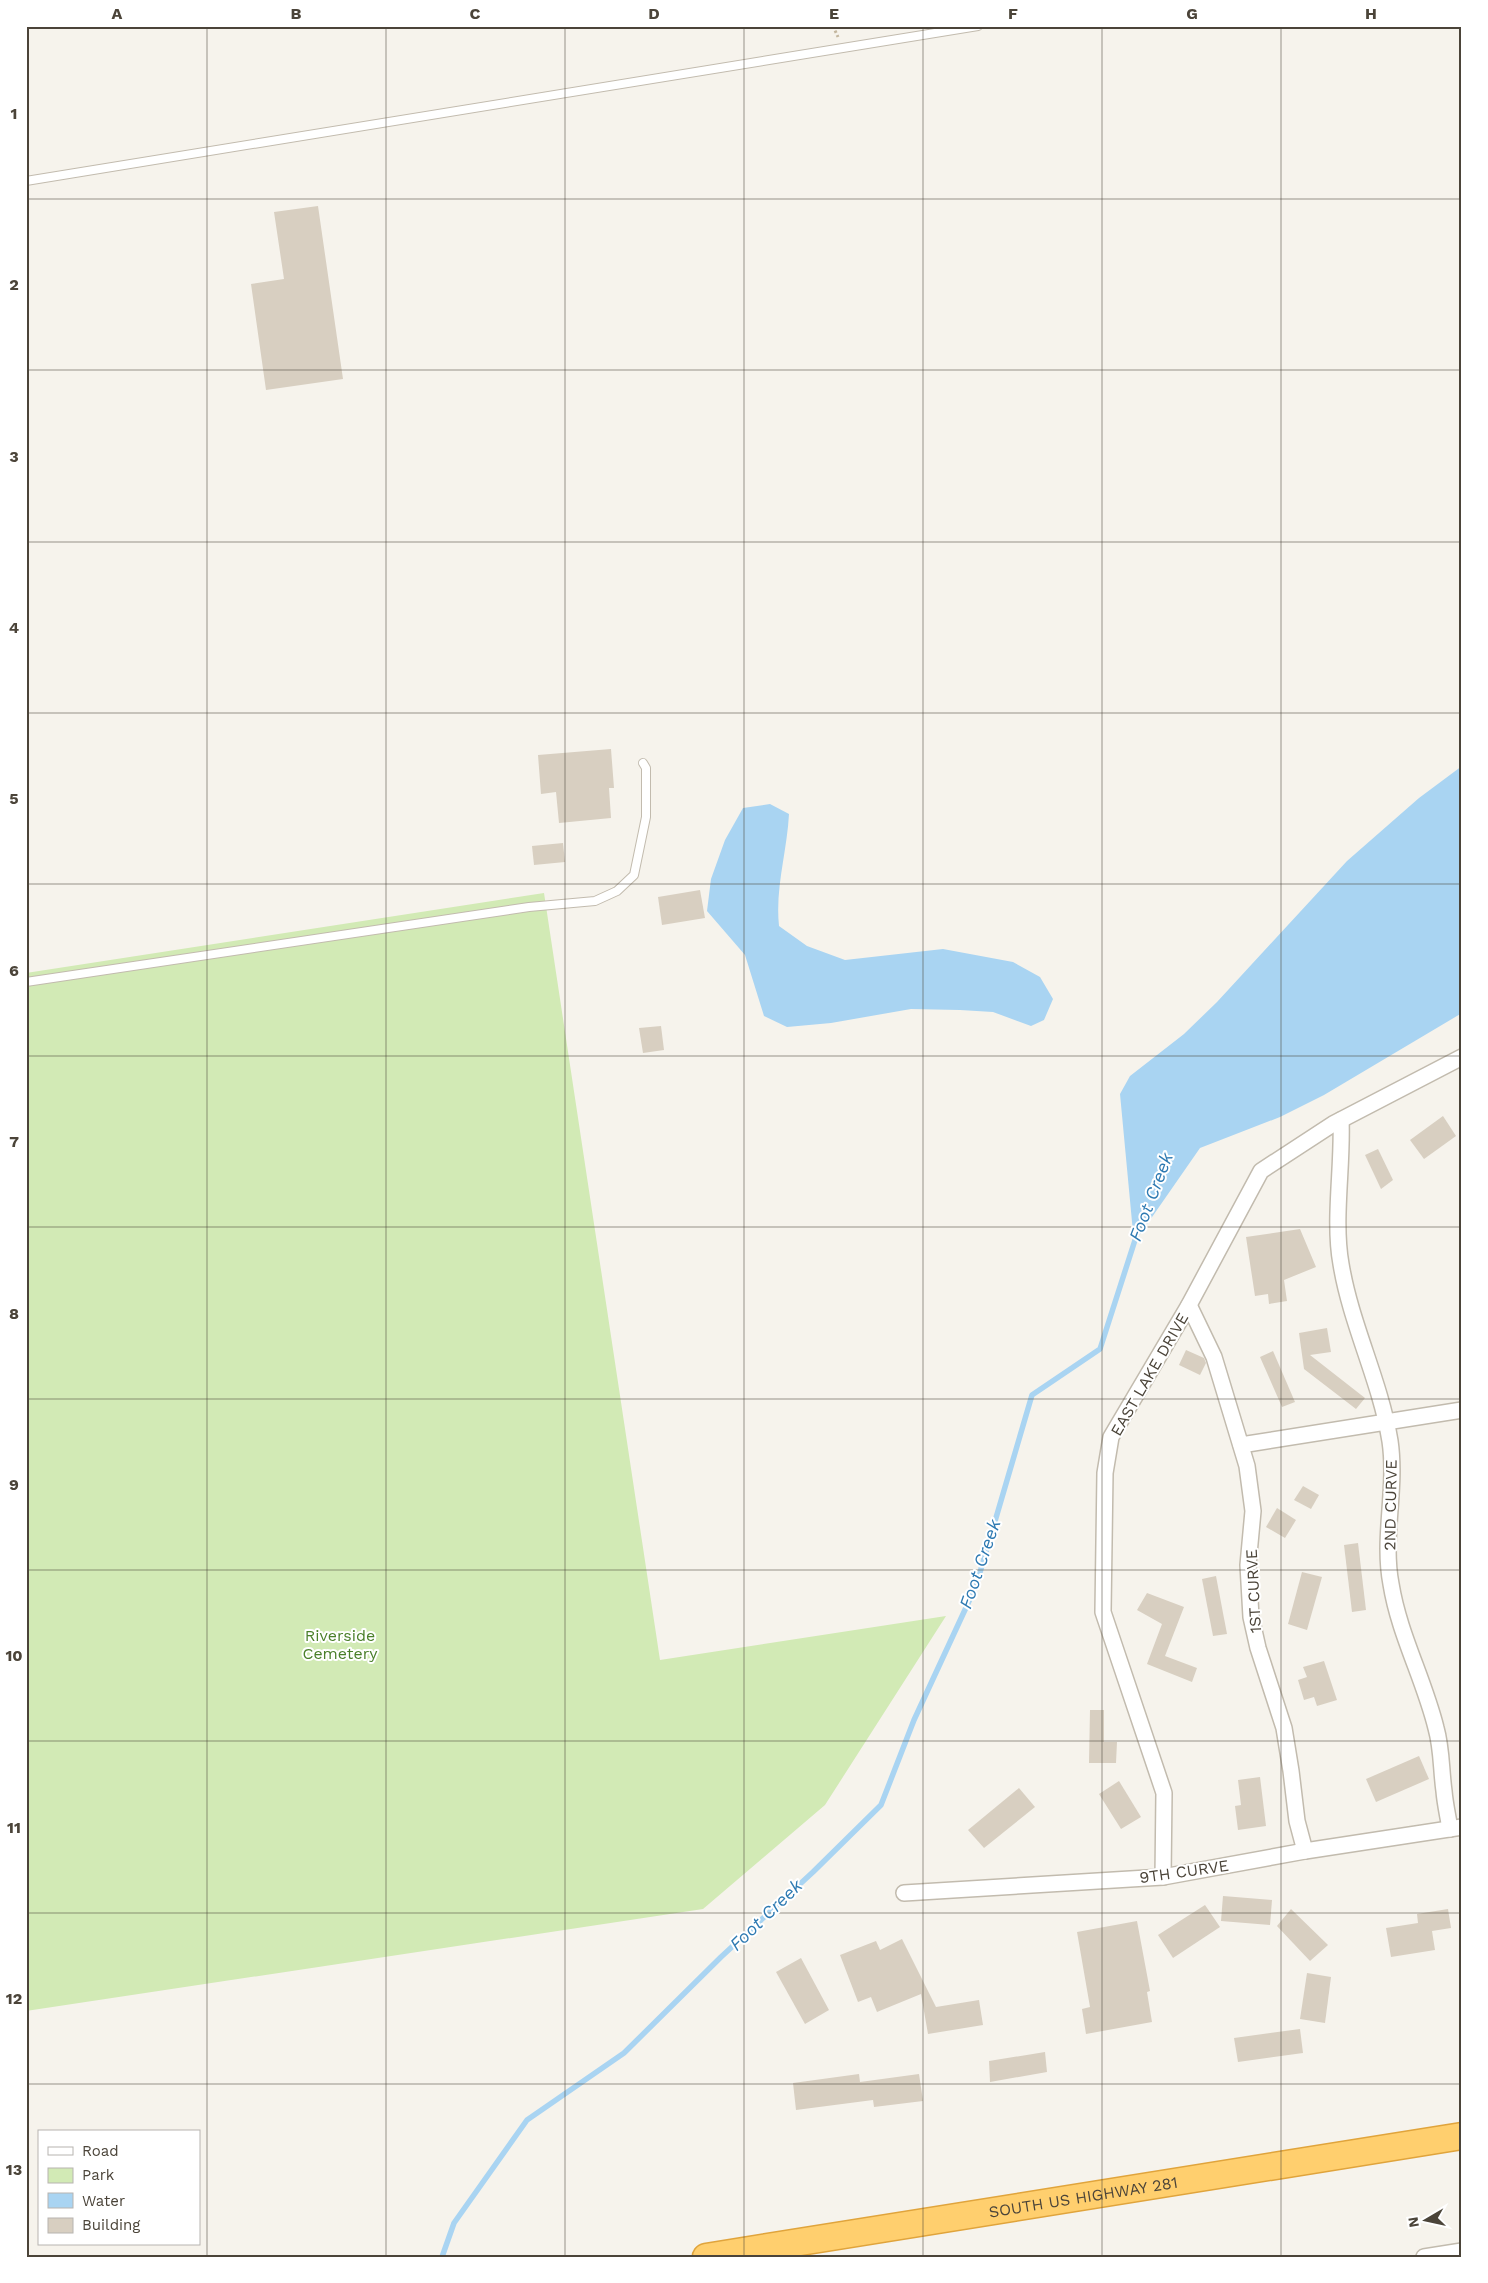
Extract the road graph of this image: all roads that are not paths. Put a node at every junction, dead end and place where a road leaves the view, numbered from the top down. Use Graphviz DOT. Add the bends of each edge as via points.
graph roads {
  1 [pos="978,26"];
  2 [pos="26,181"];
  3 [pos="643,763"];
  4 [pos="26,982"];
  5 [pos="1462,1057"];
  6 [pos="1341,1120"];
  7 [pos="1189,1305"];
  8 [pos="1462,1410"];
  9 [pos="1386,1422"];
  10 [pos="1241,1445"];
  11 [pos="1456,1828"];
  12 [pos="1305,1851"];
  13 [pos="1163,1877"];
  14 [pos="904,1893"];
  15 [pos="1462,2136"];
  16 [pos="1462,2251"];
  17 [pos="706,2257"];
  18 [pos="1424,2257"];
  1 -- 2 [label="lane"];
  3 -- 4 [label="lane" via="646,768 646,817 634,876 617,891 595,901 529,907"];
  5 -- 6 [label="street, EAST LAKE DRIVE"];
  6 -- 7 [label="street, EAST LAKE DRIVE" via="1261,1171"];
  6 -- 9 [label="street, 2ND CURVE" via="1340,1261 1347,1299"];
  7 -- 10 [label="street, 1ST CURVE" via="1214,1357"];
  7 -- 13 [label="street, EAST LAKE DRIVE" via="1111,1437 1105,1473 1104,1612 1164,1794"];
  8 -- 9 [label="street"];
  9 -- 10 [label="street"];
  9 -- 11 [label="street, 2ND CURVE" via="1393,1468 1388,1544 1390,1582 1396,1612 1436,1727 1442,1752 1443,1790"];
  10 -- 12 [label="street, 1ST CURVE" via="1248,1466 1253,1511 1248,1565 1251,1617 1284,1728 1297,1821"];
  11 -- 12 [label="street, 9TH CURVE"];
  12 -- 13 [label="street, 9TH CURVE"];
  13 -- 14 [label="street, 9TH CURVE"];
  15 -- 17 [label="highway, SOUTH US HIGHWAY 281"];
  16 -- 18 [label="street"];
}
